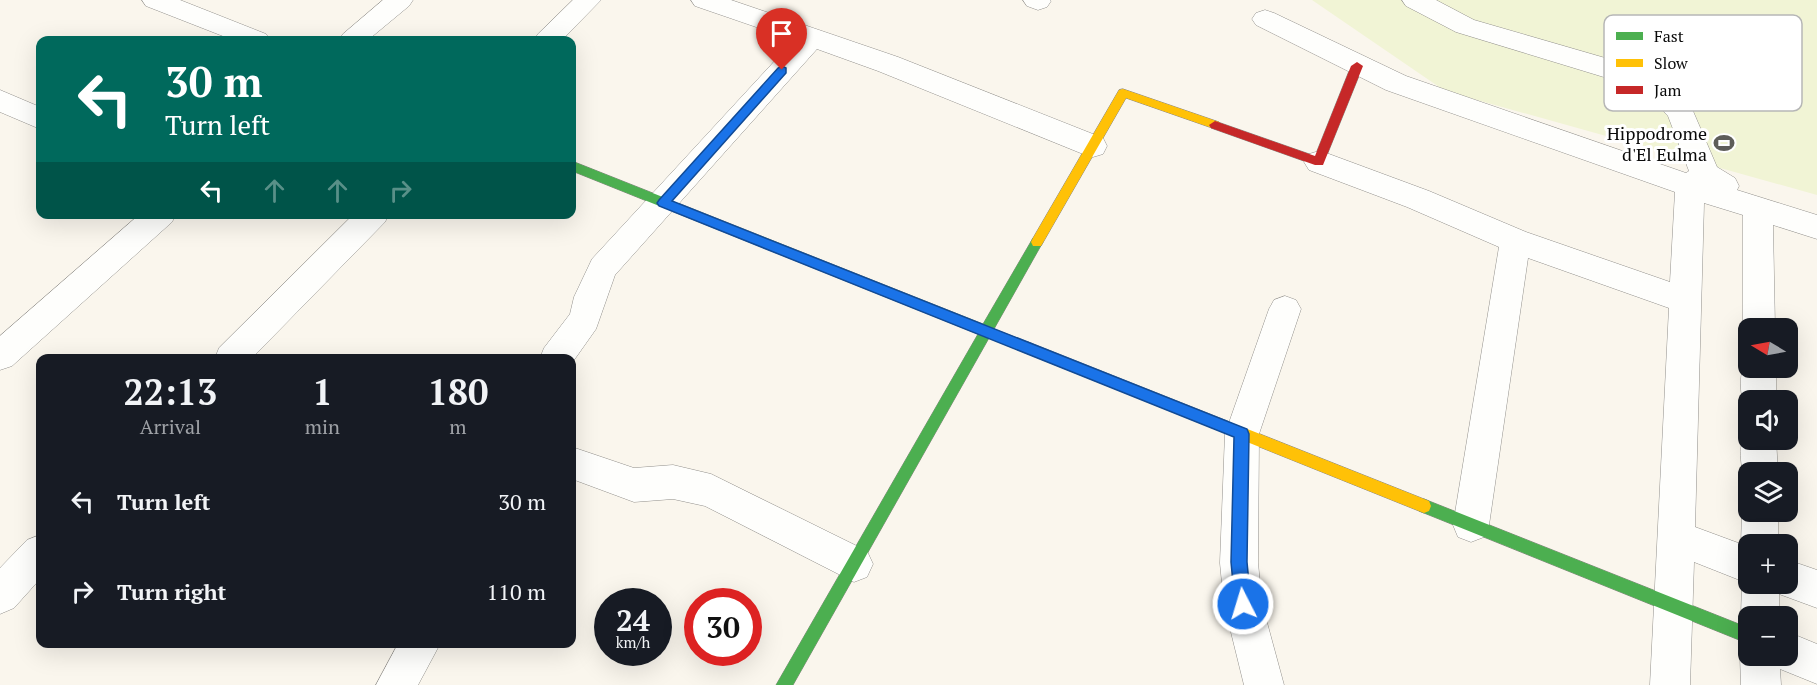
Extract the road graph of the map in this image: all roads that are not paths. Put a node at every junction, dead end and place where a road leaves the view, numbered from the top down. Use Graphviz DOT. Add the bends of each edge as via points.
graph roads {
  1 [pos="155,0"];
  2 [pos="400,0"];
  3 [pos="588,0"];
  4 [pos="704,0"];
  5 [pos="1415,0"];
  6 [pos="1265,19"];
  7 [pos="246,36"];
  8 [pos="357,36"];
  9 [pos="551,36"];
  10 [pos="812,37"];
  11 [pos="1604,65"];
  12 [pos="1357,66"];
  13 [pos="0,100"];
  14 [pos="1680,111"];
  15 [pos="36,117"];
  16 [pos="1093,146"];
  17 [pos="1319,162"];
  18 [pos="576,168"];
  19 [pos="1697,180"];
  20 [pos="663,203"];
  21 [pos="1758,208"];
  22 [pos="155,219"];
  23 [pos="369,219"];
  24 [pos="1817,227"];
  25 [pos="1515,241"];
  26 [pos="1685,300"];
  27 [pos="1285,309"];
  28 [pos="1759,318"];
  29 [pos="986,332"];
  30 [pos="3,348"];
  31 [pos="235,354"];
  32 [pos="559,354"];
  33 [pos="1242,434"];
  34 [pos="576,464"];
  35 [pos="1471,525"];
  36 [pos="1676,538"];
  37 [pos="36,557"];
  38 [pos="1738,560"];
  39 [pos="854,564"];
  40 [pos="1798,582"];
  41 [pos="1817,589"];
  42 [pos="0,595"];
  43 [pos="1673,606"];
  44 [pos="1738,632"];
  45 [pos="418,648"];
  46 [pos="1798,656"];
  47 [pos="1817,664"];
  48 [pos="1760,666"];
  49 [pos="792,682"];
  50 [pos="396,685"];
  51 [pos="1264,685"];
  52 [pos="1670,685"];
  53 [pos="1761,685"];
  1 -- 7 [label="street"];
  2 -- 8 [label="street"];
  3 -- 9 [label="street"];
  4 -- 10 [label="street"];
  5 -- 11 [label="street" via="1465,26"];
  6 -- 12 [label="street"];
  10 -- 16 [label="street"];
  10 -- 20 [label="street"];
  12 -- 17 [label="street"];
  12 -- 19 [label="street" via="1396,83"];
  13 -- 15 [label="street"];
  14 -- 19 [label="street"];
  16 -- 17 [label="street" via="1123,93"];
  16 -- 29 [label="street"];
  17 -- 25 [label="street"];
  18 -- 20 [label="street"];
  19 -- 21 [label="street"];
  19 -- 26 [label="street"];
  20 -- 29 [label="street"];
  20 -- 32 [label="street" via="603,268 585,319"];
  21 -- 24 [label="street"];
  21 -- 28 [label="street"];
  22 -- 30 [label="street"];
  23 -- 31 [label="street"];
  25 -- 26 [label="street"];
  25 -- 35 [label="street"];
  26 -- 36 [label="street"];
  27 -- 33 [label="street"];
  29 -- 33 [label="street"];
  29 -- 39 [label="street"];
  33 -- 35 [label="street"];
  33 -- 51 [label="street" via="1239,562 1243,604"];
  34 -- 39 [label="street" via="634,485 673,482 711,491"];
  35 -- 43 [label="street"];
  36 -- 38 [label="street"];
  36 -- 43 [label="street"];
  37 -- 42 [label="street"];
  39 -- 49 [label="street"];
  40 -- 41 [label="street"];
  43 -- 44 [label="street"];
  43 -- 52 [label="street"];
  45 -- 50 [label="street"];
  46 -- 47 [label="street"];
  48 -- 53 [label="street"];
}
